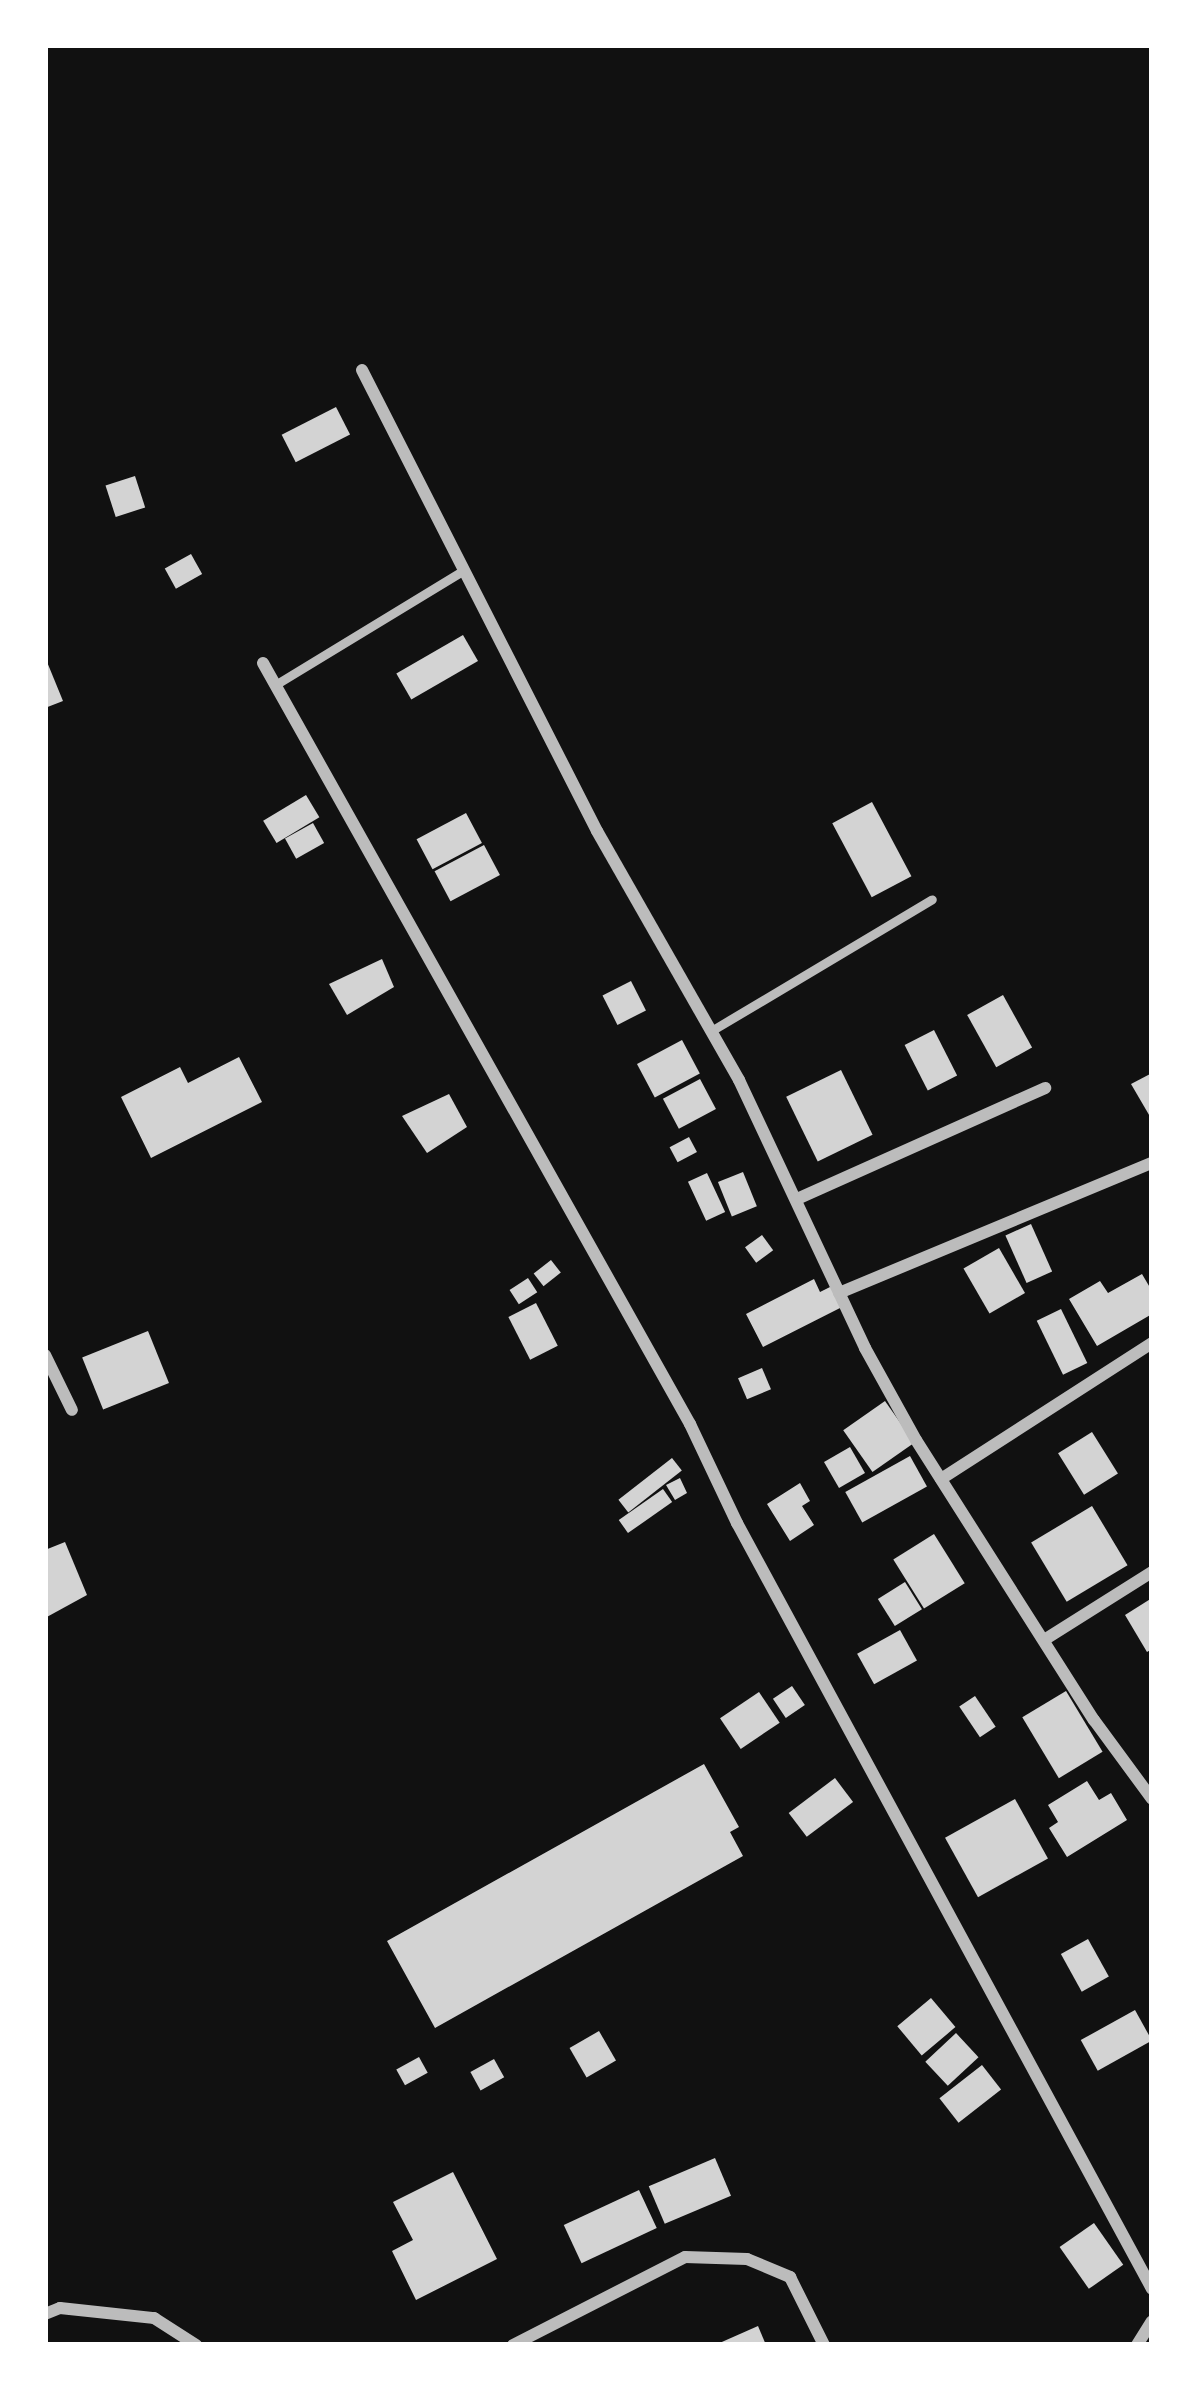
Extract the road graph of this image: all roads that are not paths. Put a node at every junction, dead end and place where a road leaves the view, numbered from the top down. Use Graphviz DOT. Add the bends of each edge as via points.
graph roads {
  1 [pos="362,370"];
  2 [pos="464,570"];
  3 [pos="263,663"];
  4 [pos="275,686"];
  5 [pos="932,899"];
  6 [pos="711,1030"];
  7 [pos="1045,1088"];
  8 [pos="1152,1162"];
  9 [pos="796,1198"];
  10 [pos="839,1293"];
  11 [pos="1152,1343"];
  12 [pos="45,1355"];
  13 [pos="72,1410"];
  14 [pos="941,1479"];
  15 [pos="1152,1572"];
  16 [pos="1044,1640"];
  17 [pos="1152,1798"];
  18 [pos="1152,2290"];
  19 [pos="45,2314"];
  20 [pos="1152,2321"];
  21 [pos="196,2345"];
  22 [pos="513,2345"];
  23 [pos="824,2345"];
  24 [pos="1137,2345"];
  1 -- 2 [label="street"];
  2 -- 4 [label="lane"];
  2 -- 6 [label="street" via="597,831"];
  3 -- 4 [label="street"];
  4 -- 18 [label="street" via="690,1424"];
  5 -- 6 [label="lane"];
  6 -- 9 [label="street"];
  7 -- 9 [label="street"];
  8 -- 10 [label="street"];
  9 -- 10 [label="street"];
  10 -- 14 [label="street"];
  11 -- 14 [label="street"];
  12 -- 13 [label="street"];
  14 -- 16 [label="street"];
  15 -- 16 [label="street"];
  16 -- 17 [label="street"];
  19 -- 21 [label="street" via="60,2308 154,2318"];
  20 -- 24 [label="street"];
  22 -- 23 [label="street" via="685,2257 747,2259 790,2277"];
}
